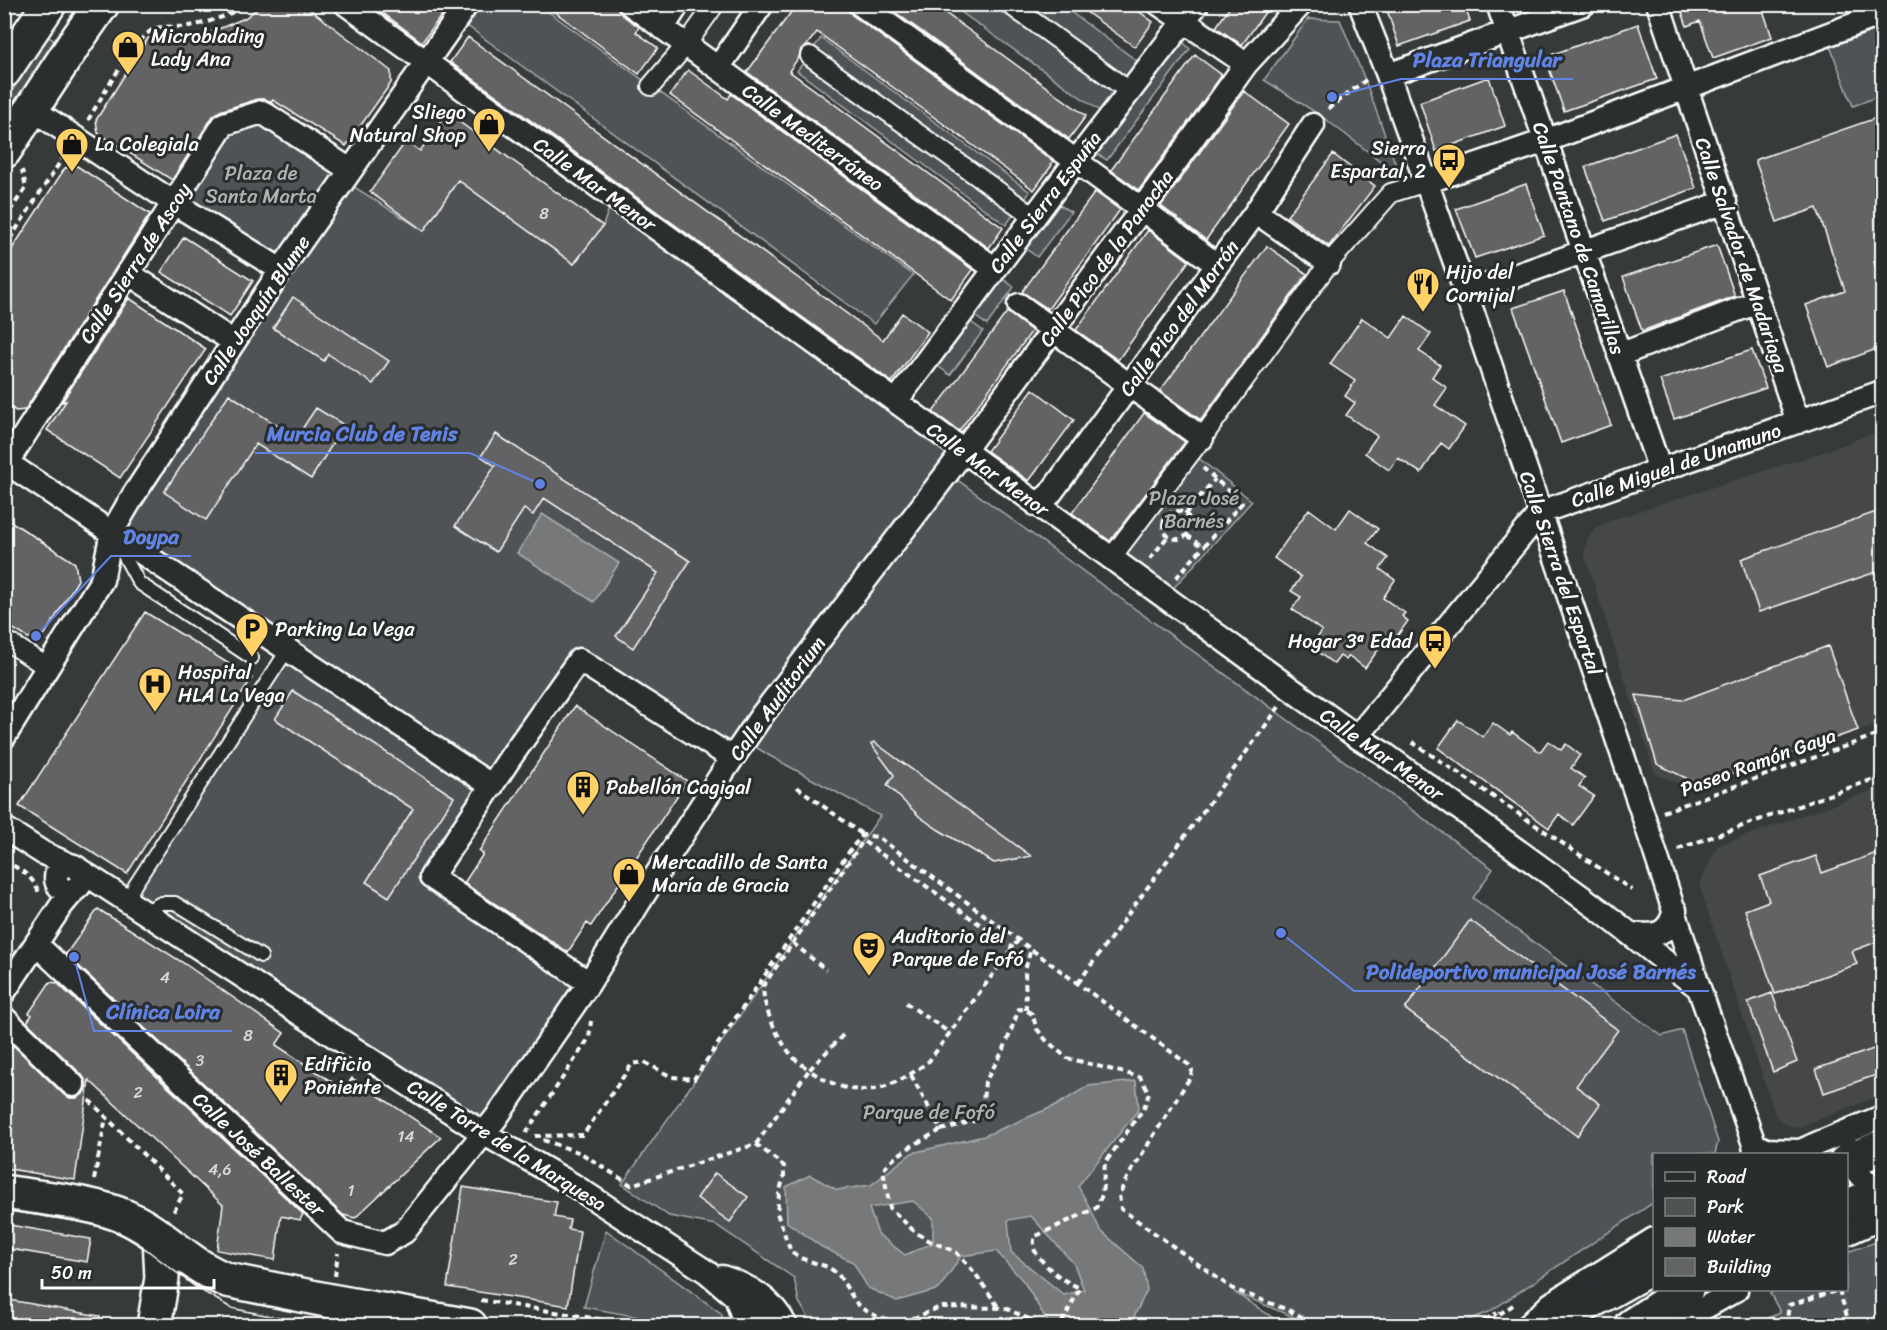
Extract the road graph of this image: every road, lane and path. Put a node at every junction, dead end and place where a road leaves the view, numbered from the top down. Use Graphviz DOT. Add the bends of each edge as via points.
graph roads {
  1 [pos="102,4"];
  2 [pos="248,4"];
  3 [pos="346,4"];
  4 [pos="467,4"];
  5 [pos="630,4"];
  6 [pos="678,4"];
  7 [pos="715,4"];
  8 [pos="762,4"];
  9 [pos="860,4"];
  10 [pos="1009,4"];
  11 [pos="1160,4"];
  12 [pos="1301,4"];
  13 [pos="1360,4"];
  14 [pos="1498,4"];
  15 [pos="1584,4"];
  16 [pos="1658,4"];
  17 [pos="36,8"];
  18 [pos="1190,13"];
  19 [pos="1882,14"];
  20 [pos="4,15"];
  21 [pos="663,28"];
  22 [pos="1507,32"];
  23 [pos="686,45"];
  24 [pos="810,56"];
  25 [pos="426,62"];
  26 [pos="1246,64"];
  27 [pos="718,68"];
  28 [pos="4,71"];
  29 [pos="1388,75"];
  30 [pos="651,86"];
  31 [pos="1686,89"];
  32 [pos="1129,92"];
  33 [pos="32,109"];
  34 [pos="1313,125"];
  35 [pos="76,138"];
  36 [pos="1545,141"];
  37 [pos="4,151"];
  38 [pos="1076,161"];
  39 [pos="350,170"];
  40 [pos="1426,182"];
  41 [pos="1725,202"];
  42 [pos="174,203"];
  43 [pos="1142,209"];
  44 [pos="1256,212"];
  45 [pos="1034,217"];
  46 [pos="4,248"];
  47 [pos="1584,252"];
  48 [pos="1329,263"];
  49 [pos="1217,265"];
  50 [pos="995,269"];
  51 [pos="281,270"];
  52 [pos="128,273"];
  53 [pos="1466,294"];
  54 [pos="1758,302"];
  55 [pos="1019,305"];
  56 [pos="1053,330"];
  57 [pos="234,342"];
  58 [pos="1619,355"];
  59 [pos="1129,386"];
  60 [pos="1882,392"];
  61 [pos="895,401"];
  62 [pos="1798,422"];
  63 [pos="1196,447"];
  64 [pos="964,451"];
  65 [pos="5,464"];
  66 [pos="1660,470"];
  67 [pos="1215,478"];
  68 [pos="1037,505"];
  69 [pos="1541,512"];
  70 [pos="1185,514"];
  71 [pos="112,532"];
  72 [pos="1187,535"];
  73 [pos="1168,536"];
  74 [pos="1203,547"];
  75 [pos="1111,558"];
  76 [pos="1136,577"];
  77 [pos="1161,595"];
  78 [pos="4,639"];
  79 [pos="288,649"];
  80 [pos="252,658"];
  81 [pos="48,668"];
  82 [pos="1292,690"];
  83 [pos="1882,733"];
  84 [pos="4,737"];
  85 [pos="1357,737"];
  86 [pos="1412,742"];
  87 [pos="732,758"];
  88 [pos="1882,776"];
  89 [pos="492,786"];
  90 [pos="797,787"];
  91 [pos="1644,818"];
  92 [pos="4,828"];
  93 [pos="863,835"];
  94 [pos="1657,856"];
  95 [pos="147,857"];
  96 [pos="4,860"];
  97 [pos="139,879"];
  98 [pos="70,886"];
  99 [pos="1632,890"];
  100 [pos="135,906"];
  101 [pos="1675,910"];
  102 [pos="1630,934"];
  103 [pos="1019,939"];
  104 [pos="793,943"];
  105 [pos="36,944"];
  106 [pos="1012,948"];
  107 [pos="1031,948"];
  108 [pos="261,956"];
  109 [pos="826,970"];
  110 [pos="589,983"];
  111 [pos="1078,983"];
  112 [pos="1699,988"];
  113 [pos="4,992"];
  114 [pos="906,1003"];
  115 [pos="1026,1010"];
  116 [pos="591,1016"];
  117 [pos="4,1018"];
  118 [pos="950,1033"];
  119 [pos="843,1035"];
  120 [pos="809,1070"];
  121 [pos="911,1075"];
  122 [pos="73,1085"];
  123 [pos="106,1118"];
  124 [pos="941,1130"];
  125 [pos="1876,1130"];
  126 [pos="483,1132"];
  127 [pos="524,1136"];
  128 [pos="756,1144"];
  129 [pos="1755,1149"];
  130 [pos="1797,1153"];
  131 [pos="1848,1161"];
  132 [pos="93,1190"];
  133 [pos="1882,1191"];
  134 [pos="4,1192"];
  135 [pos="1848,1206"];
  136 [pos="1882,1218"];
  137 [pos="165,1227"];
  138 [pos="1848,1233"];
  139 [pos="1653,1240"];
  140 [pos="1653,1267"];
  141 [pos="706,1272"];
  142 [pos="334,1276"];
  143 [pos="346,1278"];
  144 [pos="1684,1291"];
  145 [pos="1734,1291"];
  146 [pos="1836,1291"];
  147 [pos="1839,1291"];
  148 [pos="736,1297"];
  149 [pos="999,1308"];
  150 [pos="473,1312"];
  151 [pos="1786,1324"];
  152 [pos="154,1326"];
  153 [pos="642,1326"];
  154 [pos="746,1326"];
  155 [pos="765,1326"];
  156 [pos="786,1326"];
  157 [pos="1044,1326"];
  158 [pos="1060,1326"];
  159 [pos="1318,1326"];
  160 [pos="1473,1326"];
  161 [pos="1487,1326"];
  162 [pos="1528,1326"];
  163 [pos="1547,1326"];
  164 [pos="1630,1326"];
  165 [pos="1672,1326"];
  166 [pos="1779,1326"];
  167 [pos="1850,1326"];
  1 -- 33 [label="main road"];
  2 -- 35 [label="path" via="213,21 148,32"];
  3 -- 25 [label="street, Calle Mar Menor"];
  4 -- 25 [label="street, Calle Joaquín Blume"];
  5 -- 21 [label="street, Calle Mediterráneo"];
  6 -- 21 [label="street"];
  7 -- 23 [label="street"];
  8 -- 27 [label="street"];
  9 -- 38 [label="street"];
  10 -- 32 [label="street"];
  11 -- 18 [label="street"];
  12 -- 26 [label="street, Calle Pico de la Panocha"];
  13 -- 29 [label="street, Calle Sierra del Espartal"];
  14 -- 22 [label="street, Calle Pantano de Camarillas"];
  15 -- 22 [label="street"];
  16 -- 31 [label="street, Calle Salvador de Madariaga"];
  17 -- 20 [label="path"];
  17 -- 28 [label="main road"];
  18 -- 26 [label="street"];
  18 -- 32 [label="street, Calle Sierra Espuña"];
  19 -- 31 [label="street"];
  21 -- 23 [label="street, Calle Mediterráneo"];
  22 -- 29 [label="street"];
  22 -- 36 [label="street, Calle Pantano de Camarillas"];
  23 -- 27 [label="street, Calle Mediterráneo"];
  23 -- 30 [label="street"];
  24 -- 45 [label="street"];
  25 -- 39 [label="street, Calle Joaquín Blume"];
  25 -- 61 [label="street, Calle Mar Menor"];
  26 -- 43 [label="street, Calle Pico de la Panocha"];
  27 -- 50 [label="street, Calle Mediterráneo"];
  29 -- 34 [label="path" via="1365,80"];
  29 -- 40 [label="street, Calle Sierra del Espartal"];
  31 -- 36 [label="street"];
  31 -- 41 [label="street, Calle Salvador de Madariaga"];
  32 -- 38 [label="street, Calle Sierra Espuña"];
  33 -- 35 [label="street"];
  33 -- 37 [label="main road"];
  34 -- 44 [label="street, Calle Pico del Morrón"];
  35 -- 42 [label="street"];
  35 -- 46 [label="path"];
  36 -- 40 [label="street"];
  36 -- 47 [label="street, Calle Pantano de Camarillas"];
  38 -- 43 [label="street"];
  38 -- 45 [label="street, Calle Sierra Espuña"];
  39 -- 42 [label="street, Calle Sierra de Ascoy" via="262,112 224,124"];
  39 -- 51 [label="street, Calle Joaquín Blume"];
  40 -- 48 [label="street" via="1391,193"];
  40 -- 53 [label="street, Calle Sierra del Espartal"];
  41 -- 47 [label="street"];
  41 -- 54 [label="street, Calle Salvador de Madariaga"];
  42 -- 51 [label="street"];
  42 -- 52 [label="street, Calle Sierra de Ascoy"];
  43 -- 49 [label="street"];
  43 -- 56 [label="street, Calle Pico de la Panocha"];
  44 -- 48 [label="street"];
  44 -- 49 [label="street, Calle Pico del Morrón"];
  45 -- 50 [label="street, Calle Sierra Espuña"];
  47 -- 53 [label="street"];
  47 -- 58 [label="street, Calle Pantano de Camarillas"];
  48 -- 63 [label="street"];
  49 -- 59 [label="street, Calle Pico del Morrón"];
  50 -- 61 [label="street, Calle Sierra Espuña"];
  51 -- 57 [label="street, Calle Joaquín Blume"];
  52 -- 57 [label="street"];
  52 -- 65 [label="street, Calle Sierra de Ascoy"];
  53 -- 69 [label="street, Calle Sierra del Espartal"];
  54 -- 58 [label="street"];
  54 -- 62 [label="street, Calle Salvador de Madariaga"];
  55 -- 56 [label="street"];
  56 -- 59 [label="street"];
  56 -- 64 [label="street, Calle Pico de la Panocha"];
  57 -- 71 [label="street, Calle Joaquín Blume"];
  58 -- 66 [label="street, Calle Pantano de Camarillas"];
  59 -- 63 [label="street"];
  59 -- 68 [label="street, Calle Pico del Morrón" via="1050,494"];
  60 -- 62 [label="street, Calle Miguel de Unamuno"];
  61 -- 64 [label="street, Calle Mar Menor"];
  62 -- 66 [label="street, Calle Miguel de Unamuno"];
  63 -- 67 [label="path"];
  63 -- 75 [label="street"];
  64 -- 68 [label="street, Calle Mar Menor"];
  64 -- 87 [label="street, Calle Auditorium"];
  65 -- 71 [label="street"];
  66 -- 69 [label="street, Calle Miguel de Unamuno"];
  67 -- 70 [label="path"];
  67 -- 74 [label="path" via="1242,502"];
  68 -- 75 [label="street, Calle Mar Menor"];
  69 -- 85 [label="street"];
  69 -- 91 [label="street, Calle Sierra del Espartal"];
  70 -- 72 [label="path" via="1191,521"];
  70 -- 73 [label="path" via="1176,511 1164,519"];
  71 -- 79 [label="street"];
  71 -- 80 [label="lane" via="139,583"];
  71 -- 81 [label="street, Calle Joaquín Blume" via="102,580"];
  72 -- 73 [label="path" via="1176,539"];
  72 -- 74 [label="path"];
  73 -- 76 [label="path"];
  74 -- 77 [label="path"];
  75 -- 76 [label="street, Calle Mar Menor"];
  76 -- 77 [label="street, Calle Mar Menor"];
  77 -- 82 [label="street, Calle Mar Menor"];
  78 -- 81 [label="street"];
  79 -- 89 [label="street"];
  79 -- 97 [label="lane"];
  81 -- 84 [label="street, Calle Joaquín Blume"];
  82 -- 85 [label="street, Calle Mar Menor"];
  82 -- 111 [label="path"];
  83 -- 91 [label="path, Paseo Ramón Gaya"];
  85 -- 102 [label="street, Calle Mar Menor"];
  86 -- 99 [label="path"];
  87 -- 89 [label="street" via="579,660"];
  87 -- 110 [label="street, Calle Auditorium"];
  88 -- 94 [label="path"];
  89 -- 110 [label="street" via="430,877"];
  90 -- 93 [label="path"];
  91 -- 94 [label="street, Calle Sierra del Espartal"];
  92 -- 98 [label="street, Calle Torre de la Marquesa" via="43,853"];
  93 -- 103 [label="path" via="878,837"];
  93 -- 127 [label="path" via="694,1079 672,1077 644,1062 632,1064 583,1135"];
  94 -- 101 [label="street, Calle Sierra del Espartal"];
  95 -- 97 [label="lane" via="135,874"];
  96 -- 98 [label="path" via="32,879 49,910"];
  97 -- 100 [label="lane"];
  98 -- 100 [label="street, Calle Torre de la Marquesa"];
  98 -- 105 [label="street"];
  100 -- 108 [label="lane" via="175,903"];
  100 -- 126 [label="street, Calle Torre de la Marquesa"];
  101 -- 102 [label="street" via="1672,921 1656,935"];
  101 -- 112 [label="street, Calle Sierra del Espartal"];
  102 -- 112 [label="street, Calle Mar Menor"];
  103 -- 106 [label="path"];
  103 -- 107 [label="path"];
  104 -- 106 [label="path" via="863,841"];
  104 -- 109 [label="path"];
  104 -- 120 [label="path" via="763,986 763,996 781,1039 794,1058"];
  105 -- 113 [label="street"];
  105 -- 126 [label="street, Calle José Ballester" via="342,1232 385,1243 404,1232"];
  106 -- 118 [label="path"];
  107 -- 111 [label="path"];
  107 -- 115 [label="path" via="1025,970"];
  110 -- 126 [label="street, Calle Auditorium"];
  111 -- 159 [label="path" via="1192,1070 1127,1178 1119,1195 1121,1209 1233,1289"];
  112 -- 129 [label="street, Calle Sierra del Espartal"];
  114 -- 118 [label="path"];
  115 -- 124 [label="path" via="1018,1009 1005,1049 986,1082 981,1119"];
  115 -- 158 [label="path" via="1046,1040 1067,1058 1140,1077 1149,1093 1144,1108 1105,1163 1102,1195 1096,1208 1034,1237 1034,1249 1054,1272 1080,1288"];
  116 -- 127 [label="path" via="589,1038"];
  117 -- 122 [label="street"];
  118 -- 121 [label="path" via="929,1061"];
  119 -- 120 [label="path"];
  120 -- 121 [label="path" via="846,1088 870,1090 887,1087"];
  120 -- 128 [label="path"];
  121 -- 124 [label="path"];
  122 -- 123 [label="path"];
  123 -- 132 [label="path"];
  123 -- 137 [label="path" via="183,1194"];
  124 -- 149 [label="path" via="910,1147 882,1170 890,1208 915,1232 956,1252"];
  125 -- 130 [label="street"];
  125 -- 131 [label="main road"];
  126 -- 141 [label="street, Calle Torre de la Marquesa"];
  127 -- 128 [label="path" via="581,1152 631,1185"];
  128 -- 149 [label="path" via="784,1166 777,1213 791,1252 838,1274 859,1306 880,1318 899,1321 940,1307"];
  129 -- 130 [label="street, Calle Sierra del Espartal"];
  131 -- 133 [label="street" via="1860,1176"];
  133 -- 135 [label="main road"];
  134 -- 137 [label="main road" via="109,1211"];
  136 -- 138 [label="street"];
  137 -- 150 [label="main road" via="199,1266 227,1280 330,1301"];
  137 -- 152 [label="main road"];
  139 -- 162 [label="street" via="1551,1304"];
  140 -- 163 [label="main road"];
  141 -- 148 [label="street, Calle Torre de la Marquesa"];
  141 -- 156 [label="street, Calle Torre de la Marquesa" via="756,1292 773,1306"];
  142 -- 143 [label="path"];
  144 -- 164 [label="main road"];
  145 -- 165 [label="street"];
  146 -- 151 [label="path" via="1789,1305"];
  147 -- 167 [label="path"];
  148 -- 154 [label="street"];
  148 -- 155 [label="street, Calle Torre de la Marquesa"];
  149 -- 157 [label="path"];
  150 -- 153 [label="path"];
  151 -- 166 [label="path"];
  160 -- 161 [label="path" via="1485,1320"];
}
